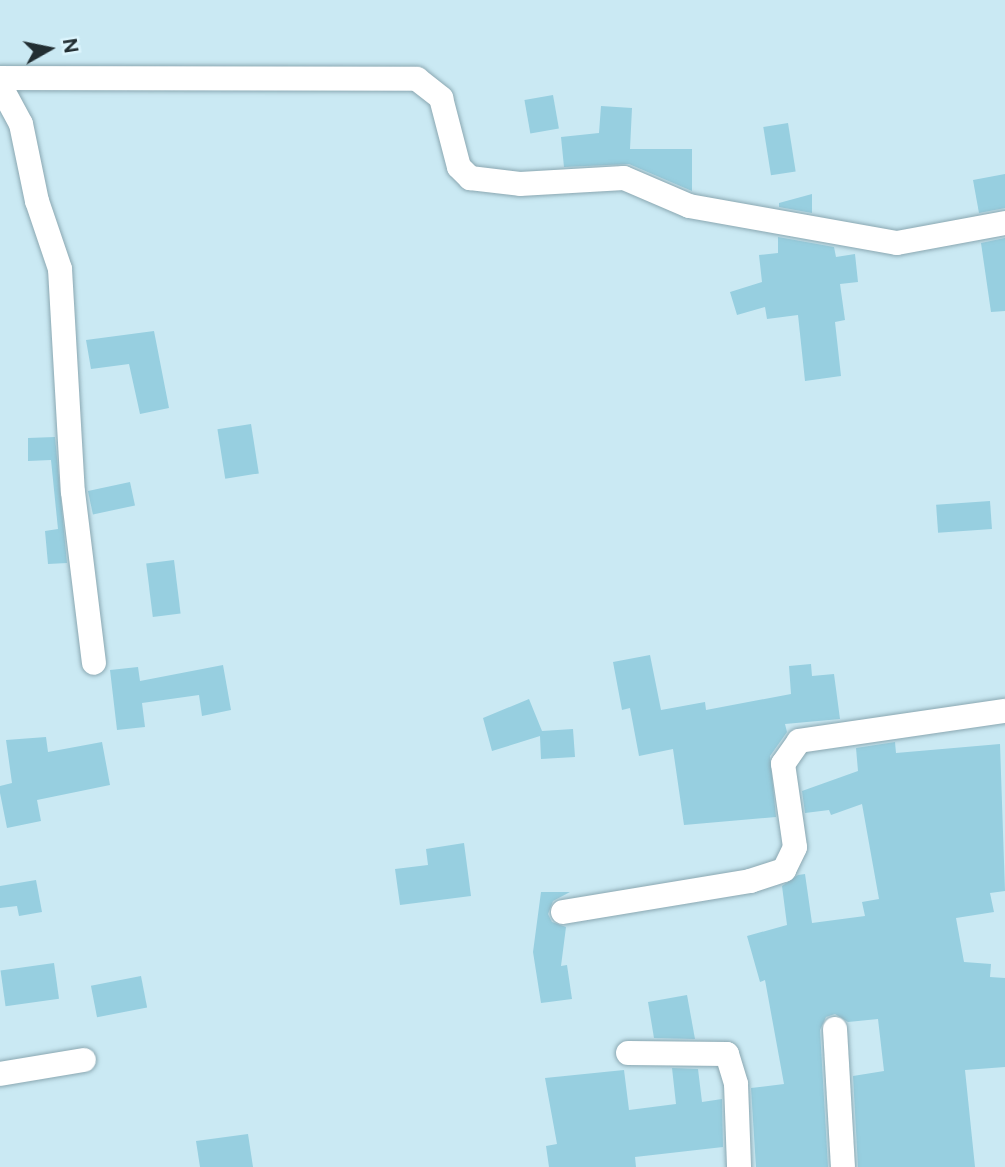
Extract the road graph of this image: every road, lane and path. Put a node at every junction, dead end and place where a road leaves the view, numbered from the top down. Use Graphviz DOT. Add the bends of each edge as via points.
graph roads {
  1 [pos="0,78"];
  2 [pos="0,85"];
  3 [pos="1005,223"];
  4 [pos="94,663"];
  5 [pos="1005,711"];
  6 [pos="563,912"];
  7 [pos="835,1029"];
  8 [pos="628,1053"];
  9 [pos="84,1060"];
  10 [pos="0,1074"];
  11 [pos="739,1167"];
  12 [pos="843,1167"];
  1 -- 3 [label="street" via="417,79 441,98 459,167 470,178 520,184 624,178 689,206 897,243"];
  2 -- 4 [label="street" via="21,124 37,201 60,269 73,492"];
  5 -- 6 [label="street" via="799,741 783,764 795,847 784,870 750,881"];
  7 -- 12 [label="street"];
  8 -- 11 [label="street" via="727,1054 736,1084"];
  9 -- 10 [label="street"];
}
